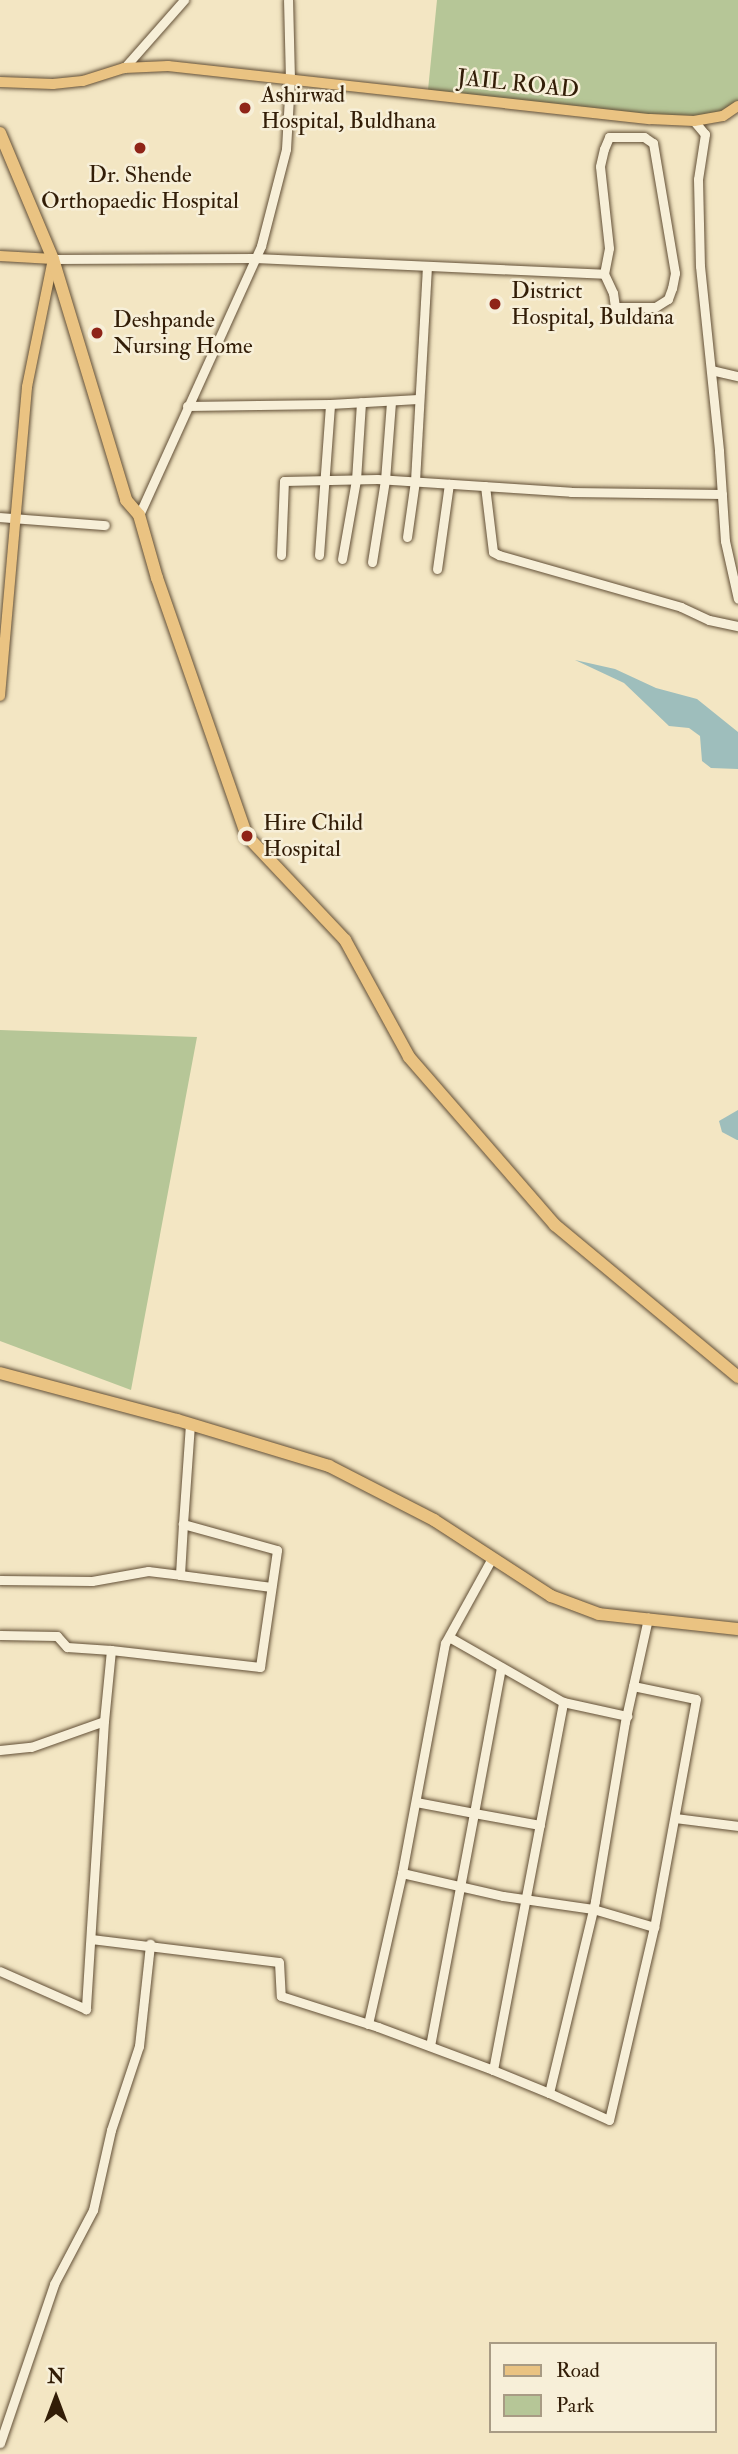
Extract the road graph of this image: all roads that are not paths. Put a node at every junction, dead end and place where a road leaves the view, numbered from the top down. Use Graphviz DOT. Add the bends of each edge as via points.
graph roads {
  1 [pos="184,0"];
  2 [pos="288,0"];
  3 [pos="124,68"];
  4 [pos="290,80"];
  5 [pos="0,82"];
  6 [pos="738,106"];
  7 [pos="694,121"];
  8 [pos="0,133"];
  9 [pos="0,256"];
  10 [pos="256,258"];
  11 [pos="53,260"];
  12 [pos="427,266"];
  13 [pos="604,274"];
  14 [pos="711,370"];
  15 [pos="738,376"];
  16 [pos="418,399"];
  17 [pos="361,402"];
  18 [pos="391,402"];
  19 [pos="330,404"];
  20 [pos="187,406"];
  21 [pos="324,480"];
  22 [pos="356,480"];
  23 [pos="385,480"];
  24 [pos="415,481"];
  25 [pos="449,484"];
  26 [pos="485,486"];
  27 [pos="722,494"];
  28 [pos="139,515"];
  29 [pos="0,517"];
  30 [pos="16,519"];
  31 [pos="104,525"];
  32 [pos="407,537"];
  33 [pos="281,555"];
  34 [pos="319,555"];
  35 [pos="342,559"];
  36 [pos="372,562"];
  37 [pos="437,569"];
  38 [pos="738,599"];
  39 [pos="738,626"];
  40 [pos="0,696"];
  41 [pos="0,1373"];
  42 [pos="738,1377"];
  43 [pos="190,1424"];
  44 [pos="183,1524"];
  45 [pos="492,1558"];
  46 [pos="180,1575"];
  47 [pos="0,1580"];
  48 [pos="271,1587"];
  49 [pos="648,1618"];
  50 [pos="738,1629"];
  51 [pos="0,1635"];
  52 [pos="449,1637"];
  53 [pos="111,1650"];
  54 [pos="501,1667"];
  55 [pos="633,1686"];
  56 [pos="563,1702"];
  57 [pos="627,1716"];
  58 [pos="104,1721"];
  59 [pos="0,1750"];
  60 [pos="416,1802"];
  61 [pos="474,1813"];
  62 [pos="675,1818"];
  63 [pos="540,1825"];
  64 [pos="738,1826"];
  65 [pos="402,1873"];
  66 [pos="461,1886"];
  67 [pos="526,1899"];
  68 [pos="593,1909"];
  69 [pos="654,1927"];
  70 [pos="91,1939"];
  71 [pos="150,1944"];
  72 [pos="0,1971"];
  73 [pos="368,2024"];
  74 [pos="430,2046"];
  75 [pos="493,2070"];
  76 [pos="550,2093"];
  77 [pos="0,2443"];
  1 -- 3 [label="street"];
  2 -- 4 [label="street"];
  3 -- 4 [label="main road, JAIL ROAD" via="167,66"];
  3 -- 5 [label="main road, JAIL ROAD" via="83,81"];
  4 -- 7 [label="main road, JAIL ROAD"];
  4 -- 10 [label="street" via="286,149"];
  6 -- 7 [label="main road, JAIL ROAD" via="723,116"];
  7 -- 14 [label="street" via="705,134 698,179 699,253"];
  8 -- 11 [label="highway"];
  9 -- 11 [label="main road"];
  10 -- 11 [label="street"];
  10 -- 12 [label="street"];
  10 -- 20 [label="street"];
  11 -- 28 [label="highway" via="126,500"];
  11 -- 30 [label="main road" via="27,387"];
  12 -- 13 [label="street"];
  12 -- 16 [label="street"];
  13 -- 13 [label="street" via="610,248 600,166 604,149 609,137 644,137 653,143 675,273 673,288 655,307 615,307"];
  14 -- 15 [label="street"];
  14 -- 27 [label="street"];
  16 -- 18 [label="street"];
  16 -- 24 [label="street"];
  17 -- 18 [label="street"];
  17 -- 19 [label="street"];
  17 -- 22 [label="street"];
  18 -- 23 [label="street"];
  19 -- 20 [label="street"];
  19 -- 21 [label="street"];
  20 -- 28 [label="street"];
  21 -- 22 [label="street"];
  21 -- 33 [label="street" via="284,481"];
  21 -- 34 [label="street"];
  22 -- 23 [label="street"];
  22 -- 35 [label="street"];
  23 -- 24 [label="street"];
  23 -- 36 [label="street"];
  24 -- 25 [label="street"];
  24 -- 32 [label="street"];
  25 -- 26 [label="street"];
  25 -- 37 [label="street"];
  26 -- 27 [label="street"];
  26 -- 39 [label="street" via="493,552"];
  27 -- 38 [label="street" via="725,541"];
  28 -- 42 [label="highway" via="247,836 345,940 409,1057 555,1225"];
  29 -- 30 [label="street"];
  30 -- 31 [label="street"];
  30 -- 40 [label="main road"];
  41 -- 43 [label="highway"];
  43 -- 44 [label="street"];
  43 -- 45 [label="highway" via="329,1466 435,1520"];
  44 -- 46 [label="street"];
  44 -- 48 [label="street" via="277,1550"];
  45 -- 49 [label="highway" via="563,1601 599,1614"];
  45 -- 52 [label="street"];
  46 -- 47 [label="street" via="148,1571 92,1581"];
  46 -- 48 [label="street"];
  48 -- 53 [label="street" via="260,1667"];
  49 -- 50 [label="highway"];
  49 -- 55 [label="street"];
  51 -- 53 [label="street" via="57,1636 66,1647"];
  52 -- 54 [label="street"];
  52 -- 60 [label="street"];
  53 -- 58 [label="street"];
  54 -- 56 [label="street"];
  54 -- 61 [label="street"];
  55 -- 57 [label="street"];
  55 -- 62 [label="street" via="696,1699"];
  56 -- 57 [label="street"];
  56 -- 63 [label="street"];
  57 -- 68 [label="street"];
  58 -- 59 [label="street" via="31,1747"];
  58 -- 70 [label="street"];
  60 -- 61 [label="street"];
  60 -- 65 [label="street"];
  61 -- 63 [label="street"];
  61 -- 66 [label="street"];
  62 -- 64 [label="street"];
  62 -- 69 [label="street"];
  63 -- 67 [label="street"];
  65 -- 66 [label="street"];
  65 -- 73 [label="street"];
  66 -- 67 [label="street"];
  66 -- 74 [label="street"];
  67 -- 68 [label="street"];
  67 -- 75 [label="street"];
  68 -- 69 [label="street"];
  68 -- 76 [label="street"];
  69 -- 76 [label="street" via="609,2120"];
  70 -- 71 [label="street"];
  70 -- 72 [label="street" via="86,2009"];
  71 -- 73 [label="street" via="279,1962 281,1996"];
  71 -- 77 [label="street" via="139,2046 111,2130 93,2210 54,2284"];
  73 -- 74 [label="street"];
  74 -- 75 [label="street"];
  75 -- 76 [label="street"];
}
